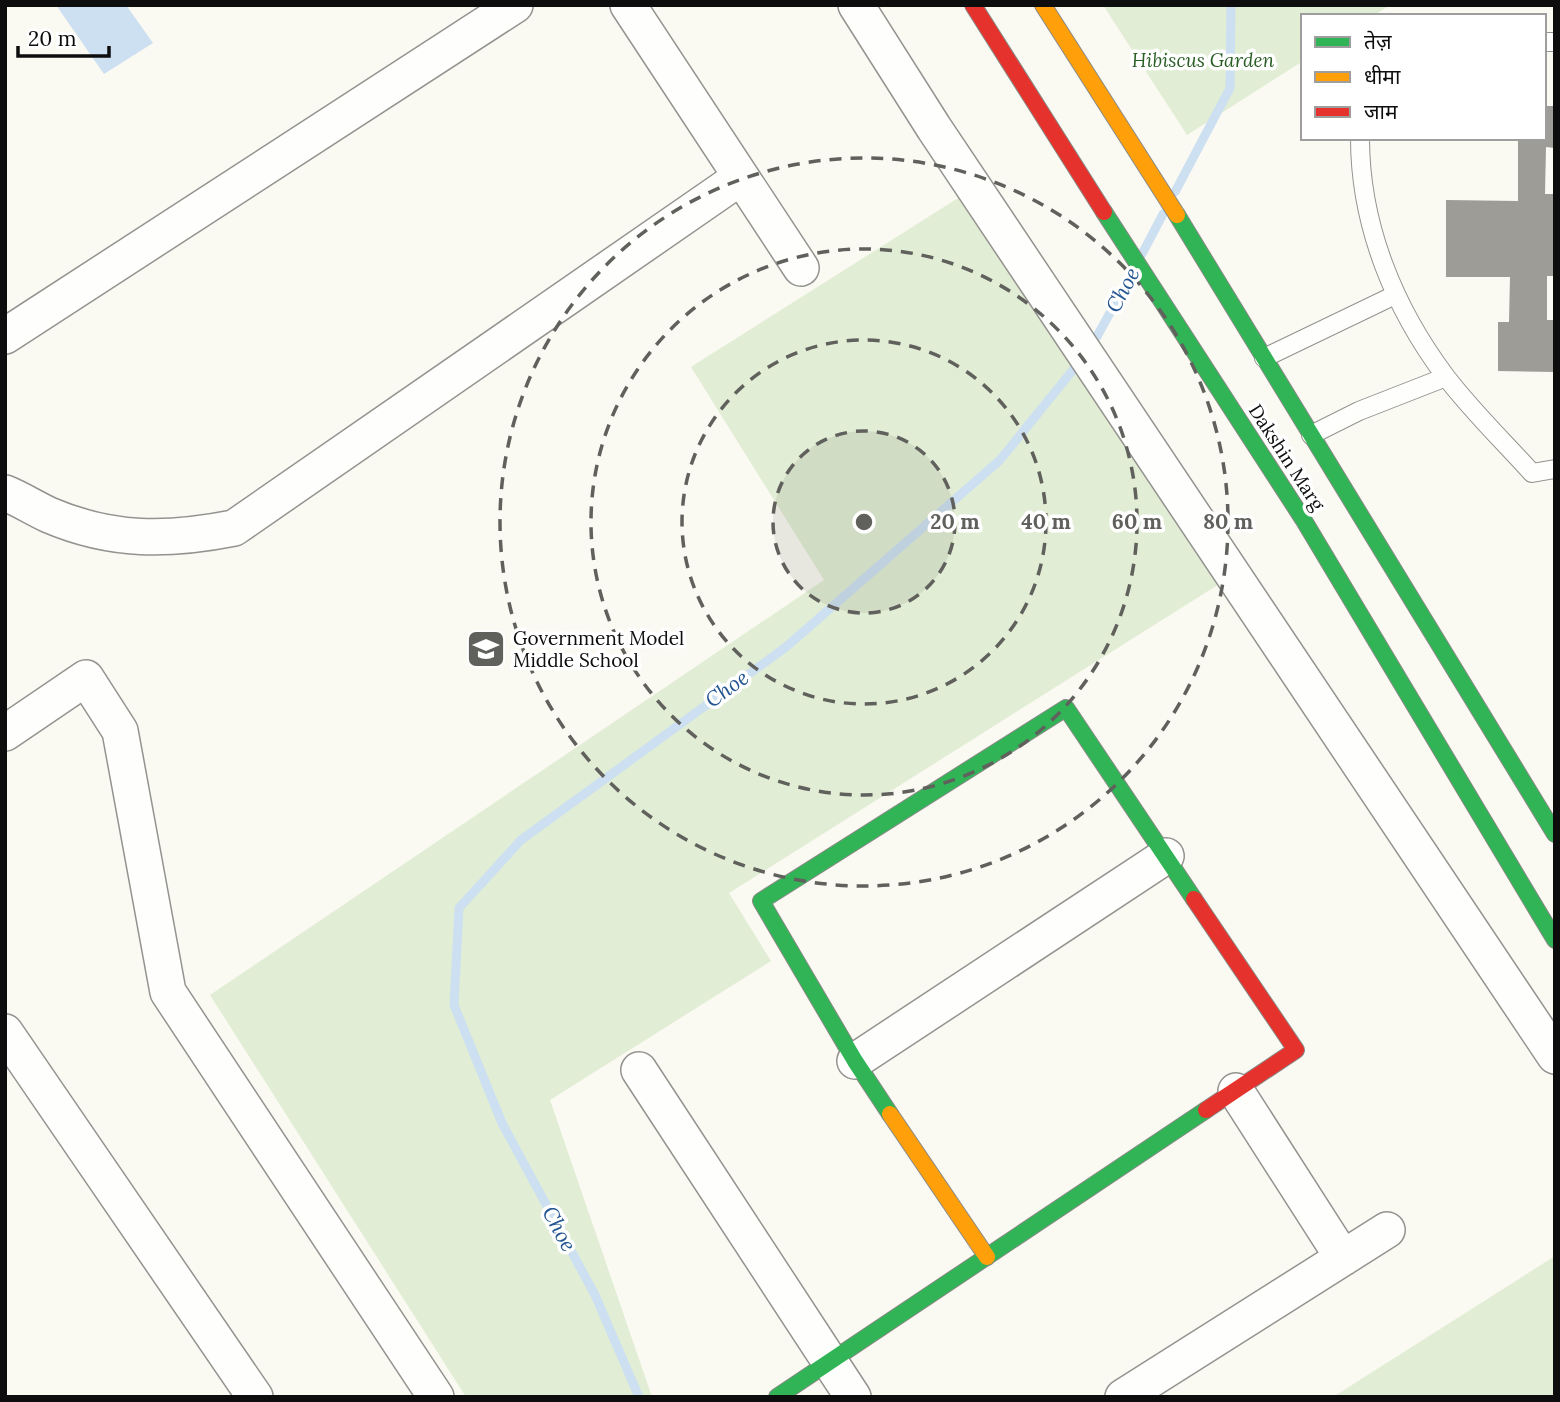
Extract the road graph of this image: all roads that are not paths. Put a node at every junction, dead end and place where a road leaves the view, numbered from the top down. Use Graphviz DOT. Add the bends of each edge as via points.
graph roads {
  1 [pos="515,5"];
  2 [pos="628,5"];
  3 [pos="856,5"];
  4 [pos="973,5"];
  5 [pos="1043,5"];
  6 [pos="1360,140"];
  7 [pos="741,177"];
  8 [pos="801,268"];
  9 [pos="1395,295"];
  10 [pos="5,336"];
  11 [pos="1264,358"];
  12 [pos="1446,377"];
  13 [pos="1311,435"];
  14 [pos="1555,469"];
  15 [pos="5,492"];
  16 [pos="5,733"];
  17 [pos="1555,834"];
  18 [pos="1166,856"];
  19 [pos="1555,940"];
  20 [pos="5,1032"];
  21 [pos="1555,1056"];
  22 [pos="855,1061"];
  23 [pos="639,1070"];
  24 [pos="1236,1091"];
  25 [pos="1387,1230"];
  26 [pos="987,1257"];
  27 [pos="1343,1258"];
  28 [pos="830,1362"];
  29 [pos="255,1397"];
  30 [pos="436,1397"];
  31 [pos="777,1397"];
  32 [pos="853,1397"];
  33 [pos="1123,1397"];
  1 -- 10 [label="street"];
  2 -- 7 [label="street"];
  3 -- 21 [label="street"];
  4 -- 19 [label="main road, Dakshin Marg" via="1303,519"];
  5 -- 11 [label="main road, Dakshin Marg"];
  6 -- 9 [label="lane" via="1367,218"];
  7 -- 8 [label="street"];
  7 -- 15 [label="street" via="234,528 182,538 137,537 90,529 48,515"];
  9 -- 11 [label="lane"];
  9 -- 12 [label="lane"];
  11 -- 13 [label="main road, Dakshin Marg"];
  12 -- 13 [label="lane"];
  12 -- 14 [label="lane" via="1532,473"];
  13 -- 17 [label="main road, Dakshin Marg"];
  16 -- 30 [label="street" via="86,678 120,732 168,992"];
  18 -- 22 [label="street"];
  18 -- 22 [label="main road" via="1066,708 761,901"];
  18 -- 24 [label="main road" via="1296,1051"];
  20 -- 29 [label="street"];
  22 -- 26 [label="main road"];
  23 -- 28 [label="street"];
  24 -- 26 [label="main road"];
  24 -- 27 [label="street"];
  25 -- 27 [label="street"];
  26 -- 28 [label="main road"];
  27 -- 33 [label="street"];
  28 -- 31 [label="main road"];
  28 -- 32 [label="street"];
}
